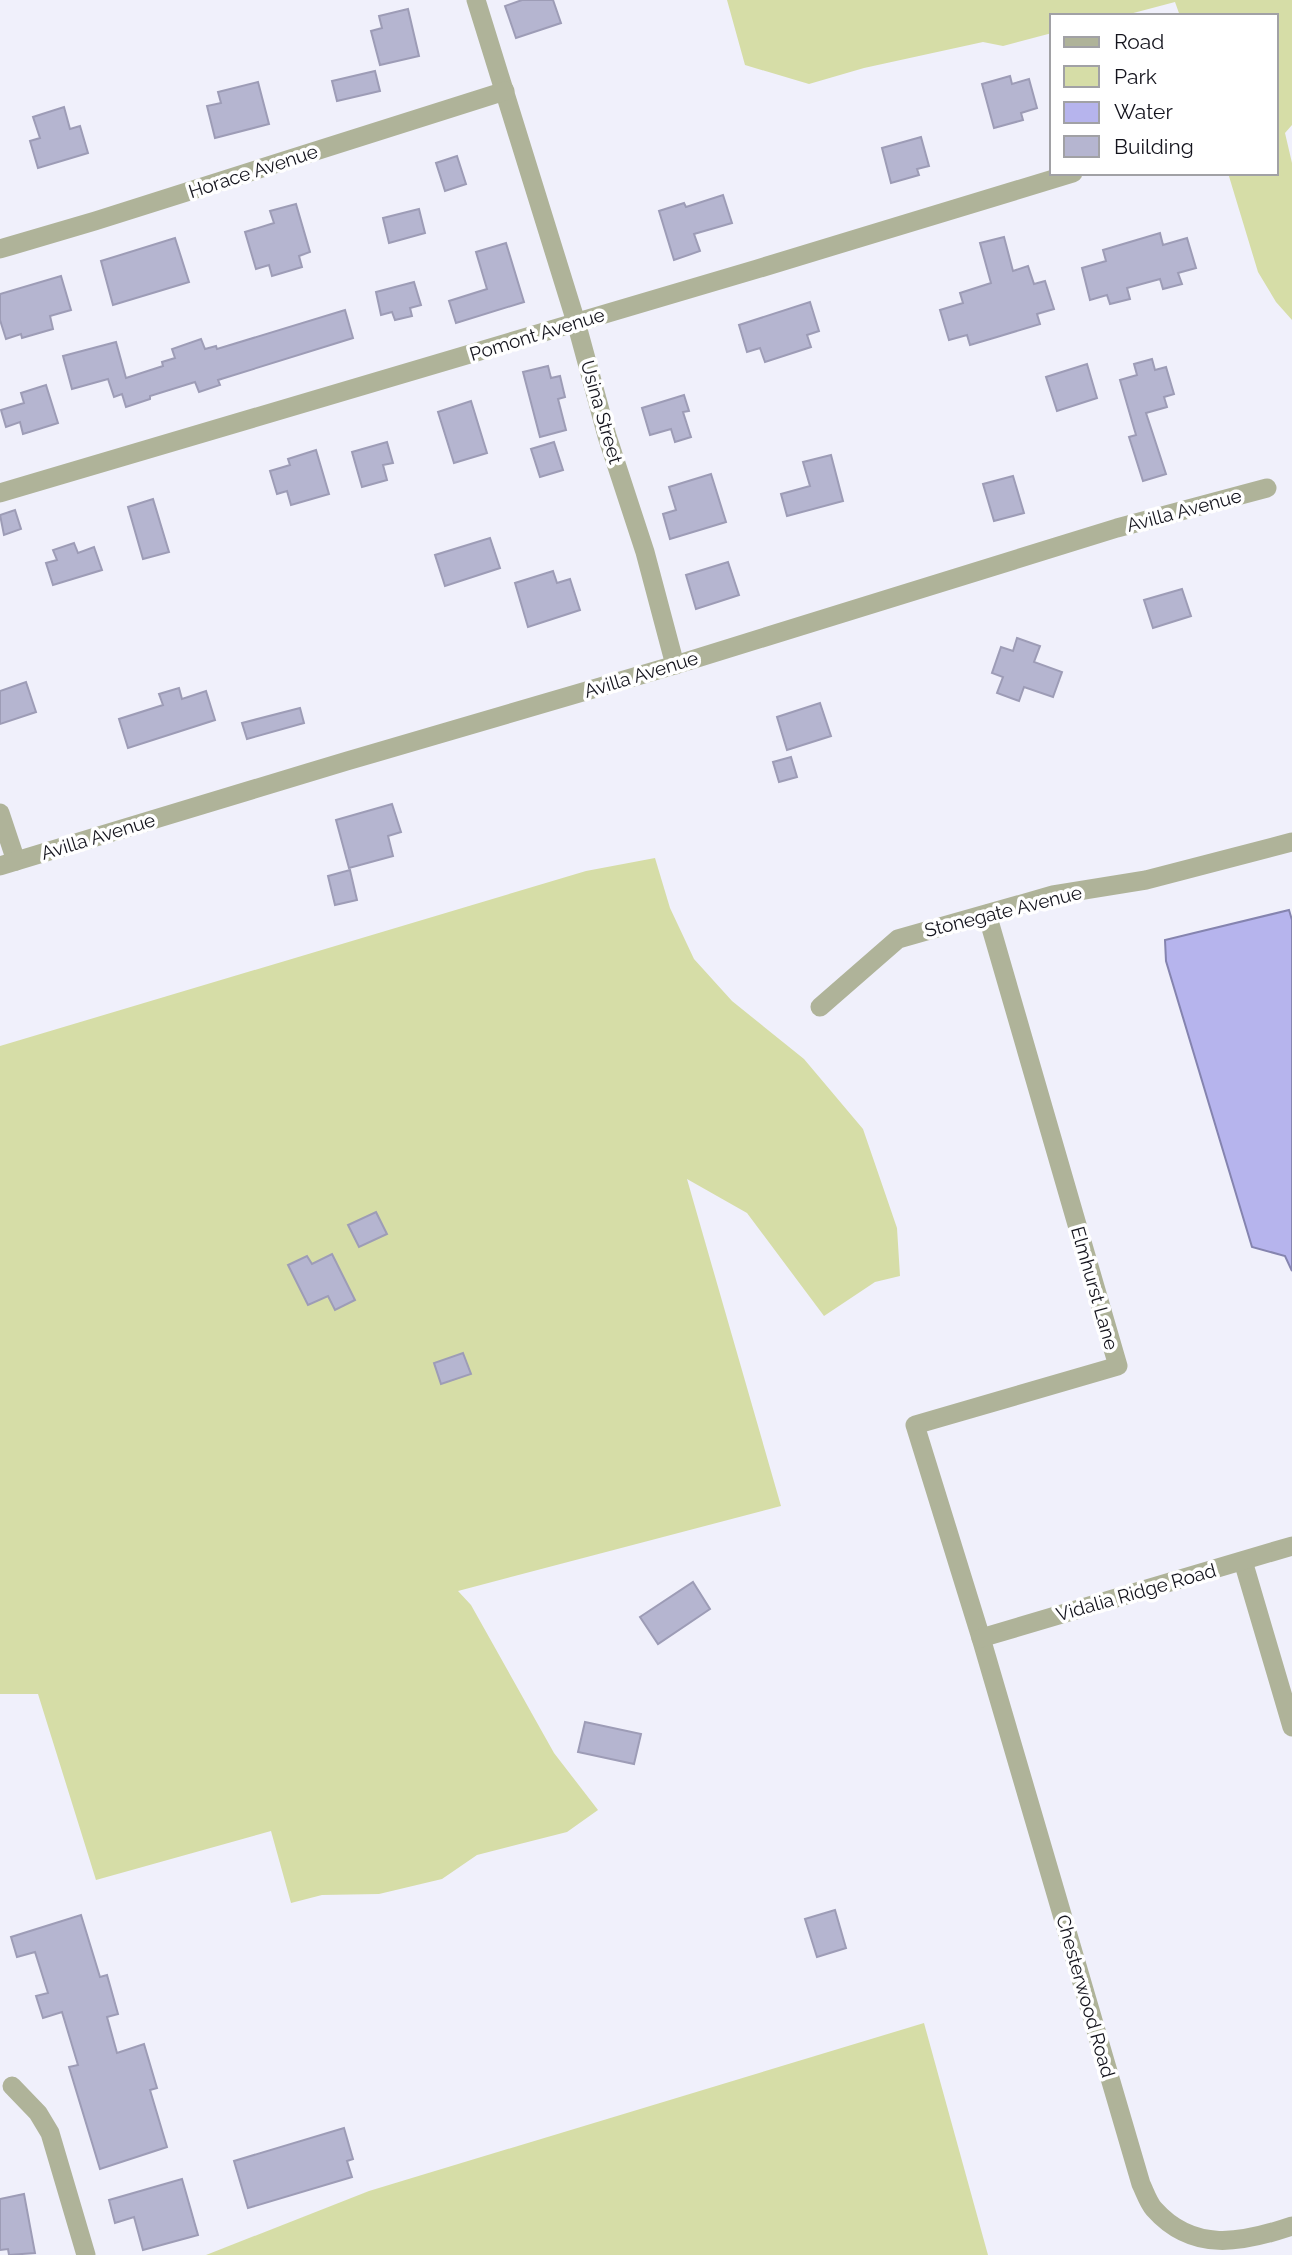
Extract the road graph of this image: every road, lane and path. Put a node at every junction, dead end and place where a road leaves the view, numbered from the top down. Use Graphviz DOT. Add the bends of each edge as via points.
graph roads {
  1 [pos="476,0"];
  2 [pos="505,91"];
  3 [pos="1066,175"];
  4 [pos="0,249"];
  5 [pos="576,323"];
  6 [pos="1267,488"];
  7 [pos="0,493"];
  8 [pos="675,665"];
  9 [pos="0,813"];
  10 [pos="1292,842"];
  11 [pos="8,864"];
  12 [pos="987,914"];
  13 [pos="820,1007"];
  14 [pos="1292,1546"];
  15 [pos="1243,1561"];
  16 [pos="981,1638"];
  17 [pos="1292,1727"];
  18 [pos="12,2086"];
  19 [pos="1292,2226"];
  20 [pos="86,2255"];
  1 -- 2 [label="street, Usina Street"];
  2 -- 4 [label="street, Horace Avenue"];
  2 -- 5 [label="street, Usina Street"];
  3 -- 5 [label="street, Pomont Avenue"];
  5 -- 7 [label="street, Pomont Avenue"];
  5 -- 8 [label="street, Usina Street"];
  6 -- 8 [label="street, Avilla Avenue" via="1117,528"];
  8 -- 11 [label="street, Avilla Avenue"];
  9 -- 11 [label="street, Avilla Avenue"];
  10 -- 12 [label="street, Stonegate Avenue"];
  12 -- 13 [label="street, Stonegate Avenue" via="898,939"];
  12 -- 16 [label="street, Elmhurst Lane" via="1118,1366 915,1425"];
  14 -- 15 [label="street, Vidalia Ridge Road"];
  15 -- 16 [label="street, Vidalia Ridge Road"];
  15 -- 17 [label="street"];
  16 -- 19 [label="street, Chesterwood Road" via="1137,2171 1153,2208 1183,2234 1223,2242"];
  18 -- 20 [label="street" via="50,2133"];
}
